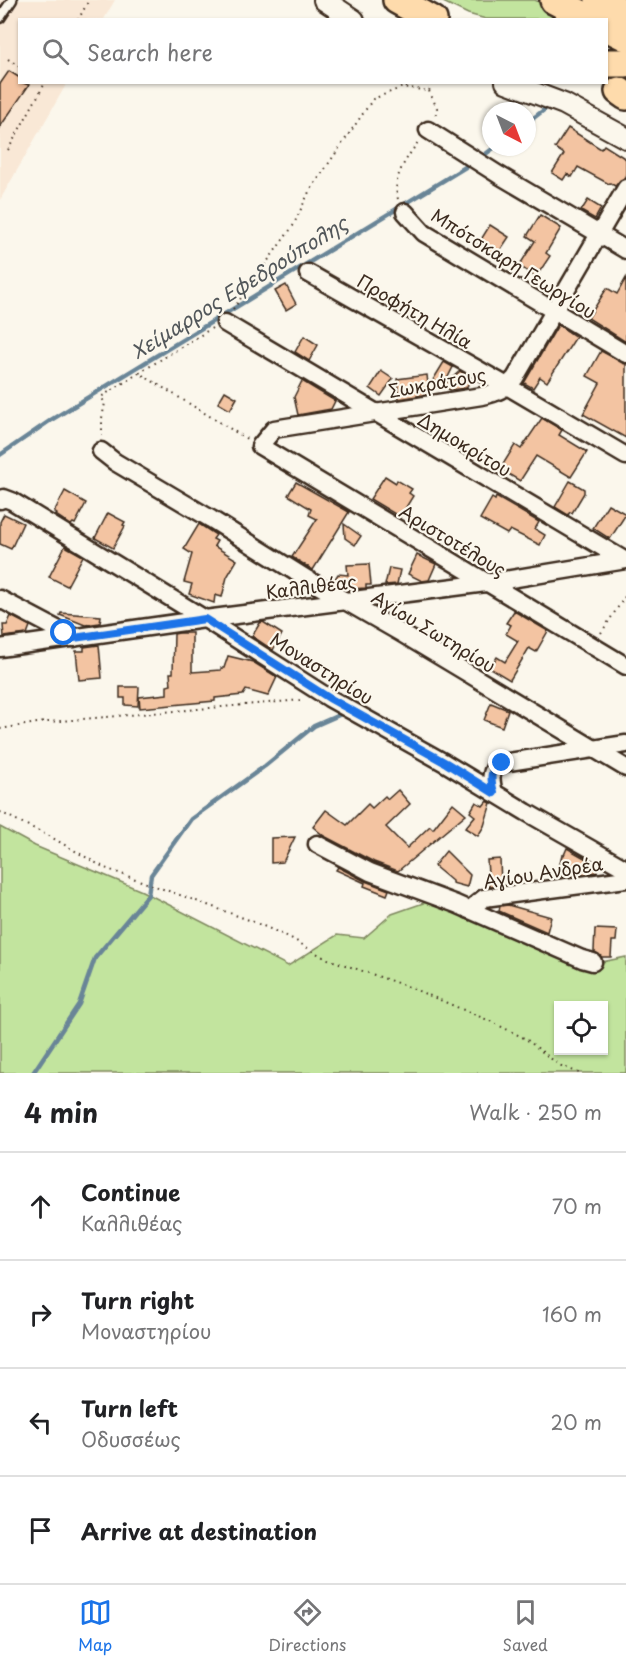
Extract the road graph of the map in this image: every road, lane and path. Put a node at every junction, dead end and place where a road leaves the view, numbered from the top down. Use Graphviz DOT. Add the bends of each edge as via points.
graph roads {
  1 [pos="12,0"];
  2 [pos="89,0"];
  3 [pos="324,0"];
  4 [pos="397,0"];
  5 [pos="554,0"];
  6 [pos="599,0"];
  7 [pos="626,14"];
  8 [pos="0,18"];
  9 [pos="79,18"];
  10 [pos="351,18"];
  11 [pos="429,18"];
  12 [pos="588,18"];
  13 [pos="608,28"];
  14 [pos="626,37"];
  15 [pos="8,59"];
  16 [pos="608,63"];
  17 [pos="626,63"];
  18 [pos="18,66"];
  19 [pos="43,84"];
  20 [pos="431,84"];
  21 [pos="511,84"];
  22 [pos="429,91"];
  23 [pos="428,130"];
  24 [pos="626,138"];
  25 [pos="8,150"];
  26 [pos="626,188"];
  27 [pos="405,212"];
  28 [pos="599,235"];
  29 [pos="626,250"];
  30 [pos="308,273"];
  31 [pos="555,311"];
  32 [pos="225,323"];
  33 [pos="626,354"];
  34 [pos="139,374"];
  35 [pos="507,386"];
  36 [pos="375,412"];
  37 [pos="260,446"];
  38 [pos="101,451"];
  39 [pos="626,456"];
  40 [pos="0,500"];
  41 [pos="625,560"];
  42 [pos="486,583"];
  43 [pos="626,595"];
  44 [pos="0,599"];
  45 [pos="346,601"];
  46 [pos="205,619"];
  47 [pos="74,638"];
  48 [pos="588,644"];
  49 [pos="0,648"];
  50 [pos="626,666"];
  51 [pos="329,698"];
  52 [pos="0,729"];
  53 [pos="626,744"];
  54 [pos="595,749"];
  55 [pos="626,768"];
  56 [pos="494,793"];
  57 [pos="0,812"];
  58 [pos="317,844"];
  59 [pos="626,869"];
  60 [pos="626,879"];
  61 [pos="469,910"];
  62 [pos="593,962"];
  63 [pos="579,1073"];
  1 -- 8 [label="lane"];
  2 -- 9 [label="path"];
  3 -- 10 [label="street"];
  4 -- 11 [label="highway"];
  5 -- 12 [label="highway"];
  6 -- 7 [label="highway"];
  13 -- 14 [label="highway"];
  15 -- 18 [label="path"];
  16 -- 17 [label="highway"];
  19 -- 25 [label="path"];
  20 -- 22 [label="path"];
  21 -- 24 [label="street" via="564,104"];
  22 -- 23 [label="path" via="437,108"];
  22 -- 32 [label="path" via="403,87 374,99"];
  23 -- 27 [label="path, Μπότσκαρη Γεωργίου" via="404,162 395,190"];
  23 -- 28 [label="street"];
  26 -- 28 [label="street, Σωκράτους"];
  27 -- 31 [label="street, Μπότσκαρη Γεωργίου" via="424,233"];
  28 -- 29 [label="street"];
  28 -- 31 [label="street, Σωκράτους"];
  30 -- 35 [label="street, Προφήτη Ηλία"];
  31 -- 33 [label="street, Μπότσκαρη Γεωργίου"];
  31 -- 35 [label="street, Σωκράτους"];
  32 -- 34 [label="path"];
  32 -- 36 [label="street, Δημοκρίτου"];
  34 -- 37 [label="path"];
  34 -- 38 [label="path" via="102,397 105,402"];
  35 -- 36 [label="street, Σωκράτους" via="482,396"];
  35 -- 39 [label="street, Προφήτη Ηλία"];
  36 -- 37 [label="street, Σωκράτους" via="274,429"];
  36 -- 41 [label="street, Δημοκρίτου"];
  37 -- 42 [label="street, Αριστοτέλους"];
  38 -- 45 [label="street, Αγίου Σωτηρίου"];
  40 -- 46 [label="street, Μοναστηρίου" via="12,501"];
  41 -- 42 [label="street, Καλλιθέας"];
  42 -- 45 [label="street, Καλλιθέας"];
  42 -- 48 [label="street, Αριστοτέλους"];
  43 -- 48 [label="path" via="600,635"];
  44 -- 47 [label="street"];
  45 -- 46 [label="street, Καλλιθέας"];
  45 -- 54 [label="street, Αγίου Σωτηρίου"];
  46 -- 47 [label="street, Καλλιθέας"];
  46 -- 51 [label="street, Μοναστηρίου"];
  47 -- 49 [label="street, Καλλιθέας"];
  48 -- 50 [label="street, Αριστοτέλους"];
  51 -- 52 [label="path"];
  51 -- 56 [label="street, Μοναστηρίου"];
  53 -- 54 [label="street"];
  54 -- 55 [label="street, Αγίου Σωτηρίου"];
  54 -- 56 [label="street" via="498,764 492,772"];
  56 -- 59 [label="street, Μοναστηρίου"];
  57 -- 63 [label="path" via="105,868 249,920 325,958 490,1021 526,1039 559,1065"];
  58 -- 61 [label="street" via="370,872"];
  60 -- 61 [label="street, Αγίου Ανδρέα" via="484,898"];
  61 -- 62 [label="street"];
}
